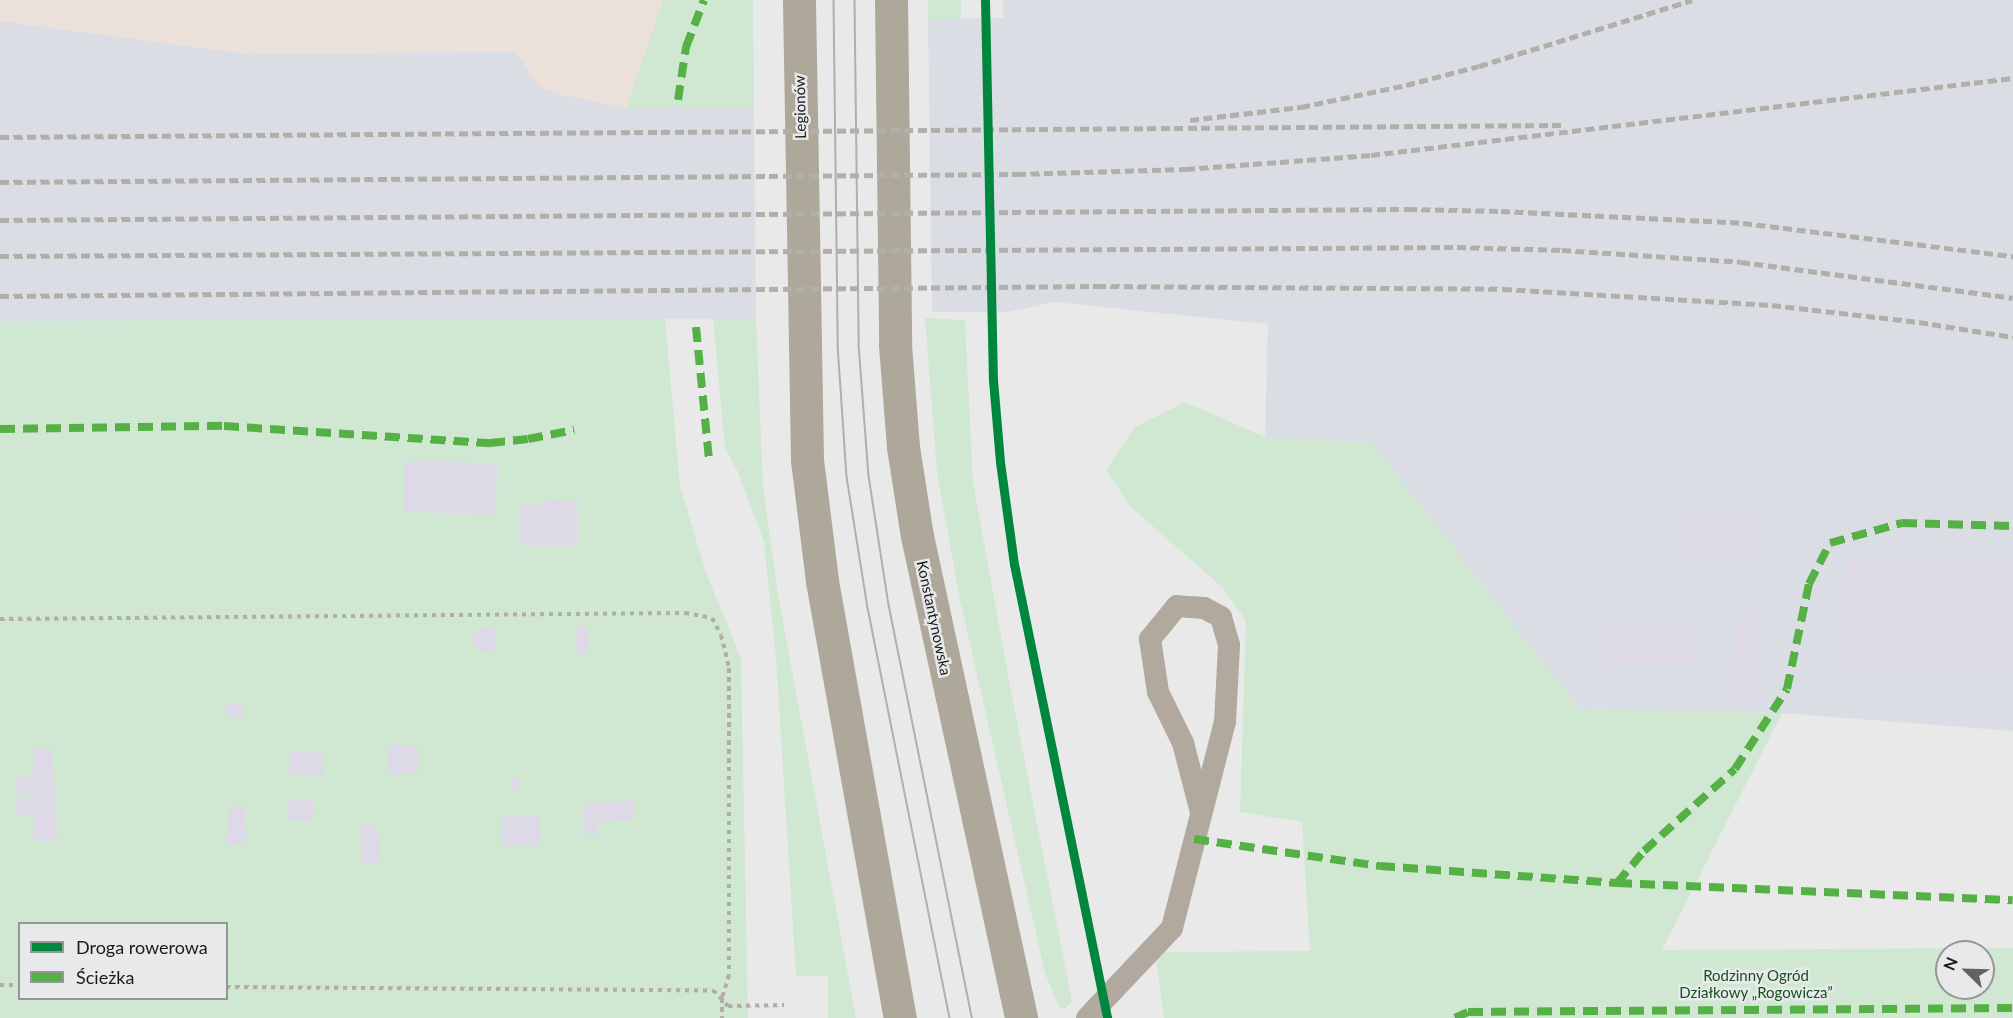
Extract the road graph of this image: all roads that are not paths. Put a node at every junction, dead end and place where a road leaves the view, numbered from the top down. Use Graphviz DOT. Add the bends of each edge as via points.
graph roads {
  1 [pos="799,0"];
  2 [pos="891,0"];
  3 [pos="1201,812"];
  4 [pos="900,1018"];
  5 [pos="1021,1018"];
  6 [pos="1087,1018"];
  1 -- 4 [label="main road, Legionów" via="804,425 811,497 822,581"];
  2 -- 5 [label="main road, Konstantynowska" via="895,345 903,447 917,536"];
  3 -- 3 [label="lane" via="1225,722 1228,645 1221,617 1203,608 1177,606 1150,639 1158,692 1183,743"];
  3 -- 6 [label="lane" via="1172,928"];
}
